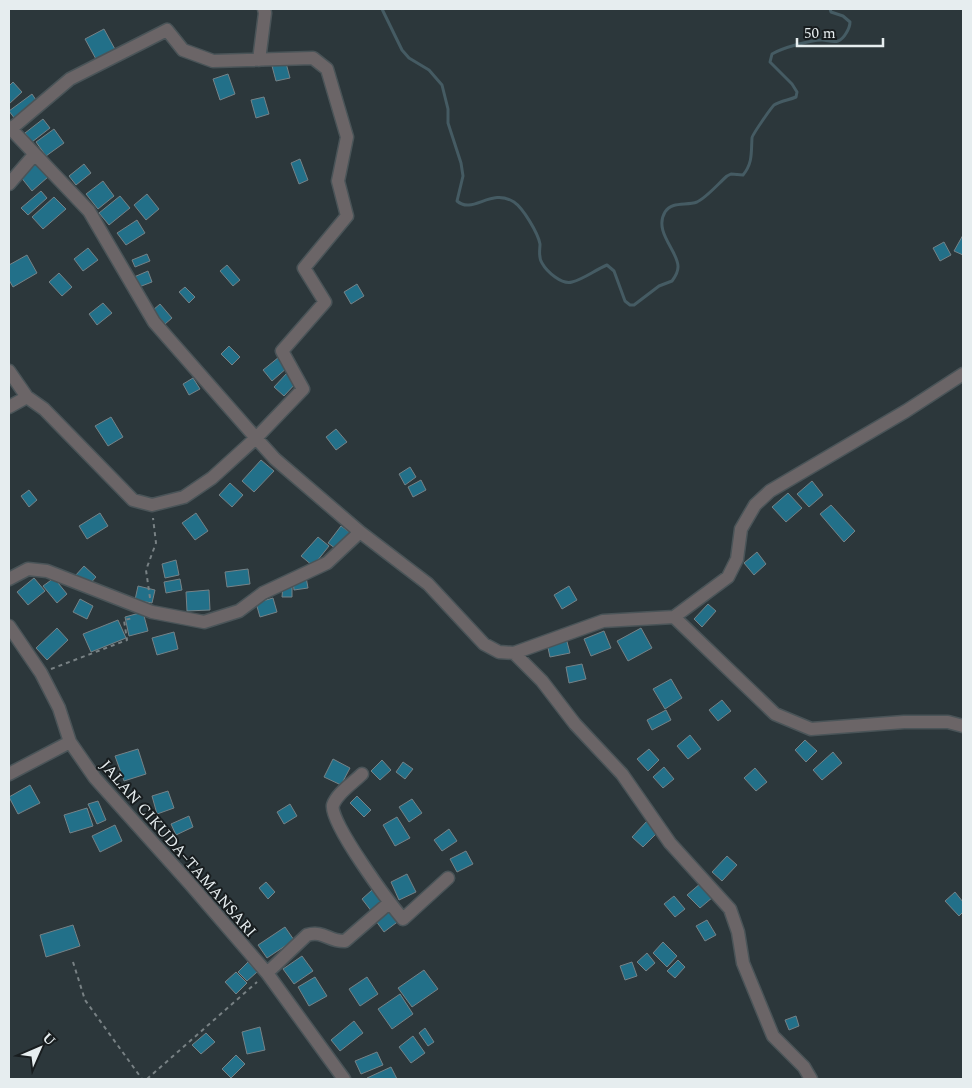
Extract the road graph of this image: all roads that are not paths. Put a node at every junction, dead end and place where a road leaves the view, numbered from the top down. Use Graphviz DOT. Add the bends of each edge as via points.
graph roads {
  1 [pos="264,9"];
  2 [pos="259,60"];
  3 [pos="10,128"];
  4 [pos="34,155"];
  5 [pos="9,184"];
  6 [pos="9,371"];
  7 [pos="963,374"];
  8 [pos="27,397"];
  9 [pos="9,407"];
  10 [pos="256,438"];
  11 [pos="360,532"];
  12 [pos="9,579"];
  13 [pos="674,616"];
  14 [pos="9,626"];
  15 [pos="514,653"];
  16 [pos="963,726"];
  17 [pos="70,742"];
  18 [pos="9,774"];
  19 [pos="362,774"];
  20 [pos="448,878"];
  21 [pos="389,903"];
  22 [pos="267,973"];
  23 [pos="344,1079"];
  24 [pos="811,1079"];
  1 -- 2 [label="street"];
  2 -- 3 [label="street" via="213,61 183,50 167,30 70,79"];
  2 -- 10 [label="street" via="313,58 327,69 347,137 338,181 347,216 304,268 325,302 282,352 303,389"];
  3 -- 4 [label="street"];
  4 -- 5 [label="street"];
  4 -- 10 [label="street" via="89,211 154,322"];
  6 -- 8 [label="street"];
  7 -- 13 [label="street" via="770,491 755,505 741,529 737,559 728,577"];
  8 -- 9 [label="street"];
  8 -- 10 [label="street" via="44,409 133,500 152,505 184,497 212,478"];
  10 -- 11 [label="street" via="275,459"];
  11 -- 12 [label="street" via="327,563 263,593 239,611 204,622 152,612 46,571 28,569"];
  11 -- 15 [label="street" via="428,584 484,644 499,652"];
  13 -- 15 [label="street" via="603,621"];
  13 -- 16 [label="street" via="775,714 812,729 904,722 948,722"];
  14 -- 17 [label="street, JALAN CIKUDA–TAMANSARI" via="41,673"];
  15 -- 24 [label="street" via="622,774 670,843 730,909 743,963 773,1036 804,1067"];
  17 -- 18 [label="street"];
  17 -- 22 [label="street, JALAN CIKUDA–TAMANSARI" via="95,778"];
  19 -- 21 [label="street" via="340,795 332,809 348,842"];
  20 -- 21 [label="street" via="403,920"];
  21 -- 22 [label="street" via="345,941 339,942 316,932 308,935"];
  22 -- 23 [label="street, JALAN CIKUDA–TAMANSARI"];
}
